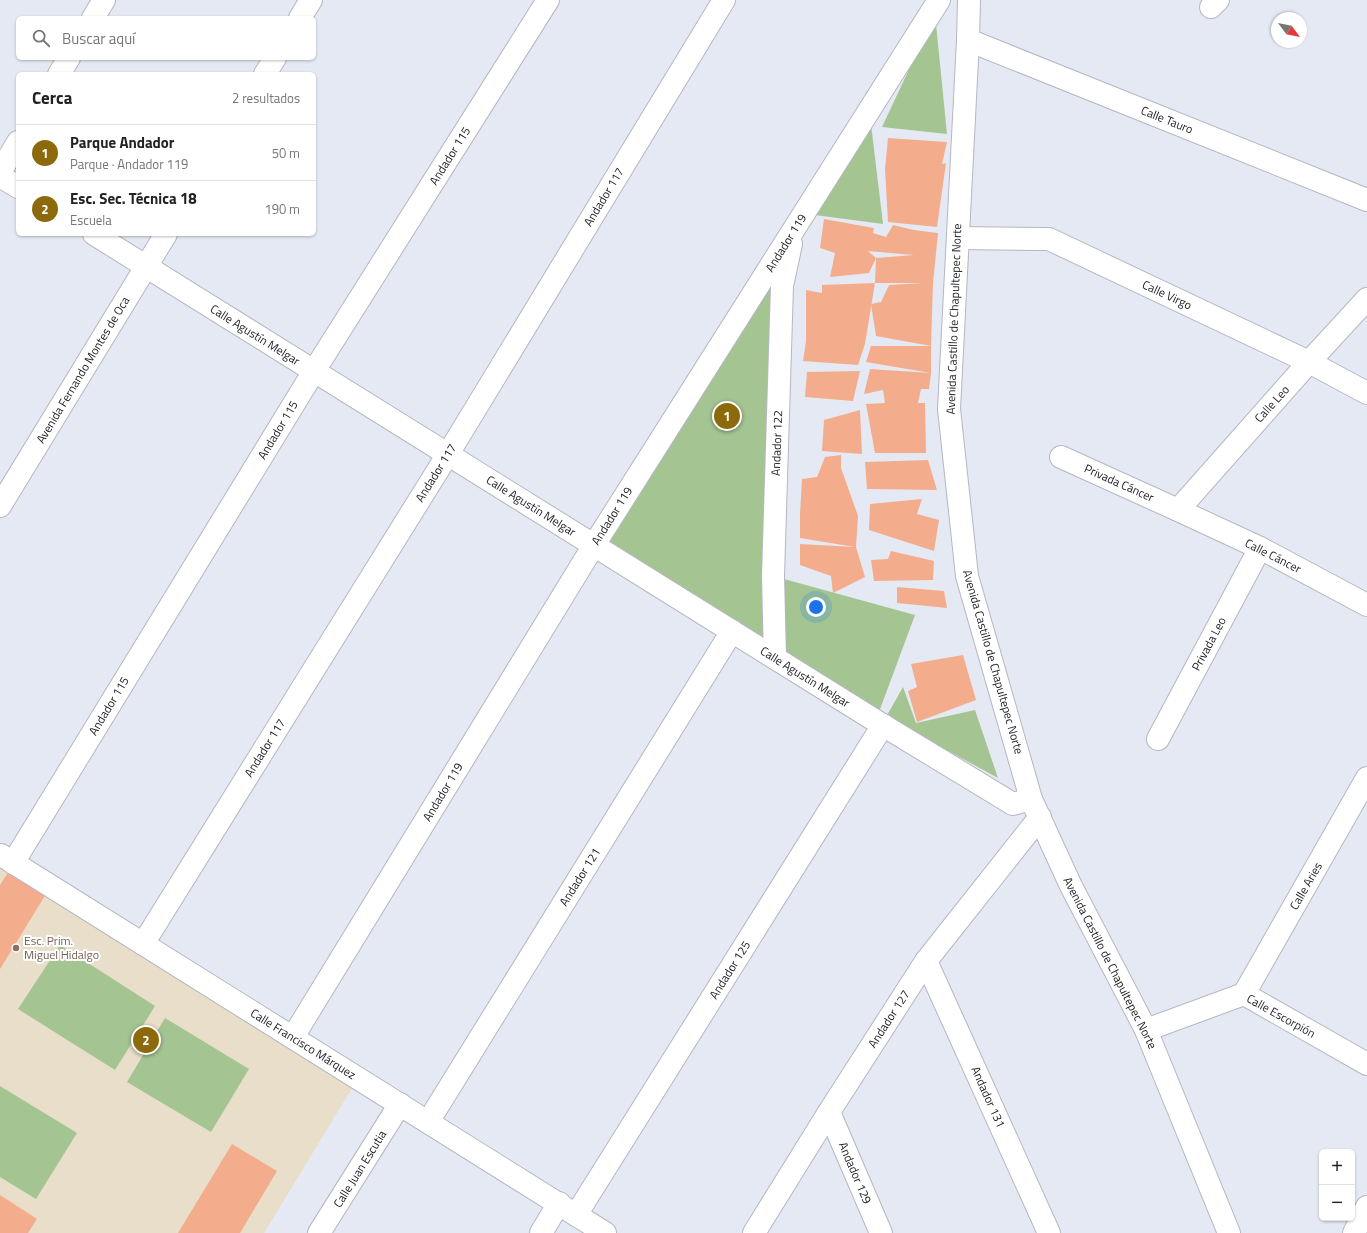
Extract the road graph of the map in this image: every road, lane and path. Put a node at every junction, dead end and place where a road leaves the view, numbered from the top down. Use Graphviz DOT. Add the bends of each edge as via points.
graph roads {
  1 [pos="104,0"];
  2 [pos="311,0"];
  3 [pos="548,0"];
  4 [pos="724,0"];
  5 [pos="939,0"];
  6 [pos="969,0"];
  7 [pos="94,16"];
  8 [pos="301,16"];
  9 [pos="968,40"];
  10 [pos="68,60"];
  11 [pos="274,60"];
  12 [pos="60,72"];
  13 [pos="266,72"];
  14 [pos="16,145"];
  15 [pos="0,172"];
  16 [pos="0,176"];
  17 [pos="16,186"];
  18 [pos="1367,200"];
  19 [pos="794,229"];
  20 [pos="97,236"];
  21 [pos="165,236"];
  22 [pos="958,238"];
  23 [pos="146,267"];
  24 [pos="1367,299"];
  25 [pos="1308,362"];
  26 [pos="314,371"];
  27 [pos="1367,393"];
  28 [pos="448,454"];
  29 [pos="1061,457"];
  30 [pos="0,506"];
  31 [pos="1178,510"];
  32 [pos="594,545"];
  33 [pos="1260,548"];
  34 [pos="1367,605"];
  35 [pos="732,631"];
  36 [pos="775,658"];
  37 [pos="883,725"];
  38 [pos="1158,739"];
  39 [pos="1367,778"];
  40 [pos="1036,808"];
  41 [pos="6,859"];
  42 [pos="143,944"];
  43 [pos="926,961"];
  44 [pos="1244,994"];
  45 [pos="1146,1030"];
  46 [pos="293,1037"];
  47 [pos="1367,1064"];
  48 [pos="400,1104"];
  49 [pos="829,1112"];
  50 [pos="428,1122"];
  51 [pos="1367,1207"];
  52 [pos="568,1209"];
  53 [pos="319,1233"];
  54 [pos="541,1233"];
  55 [pos="605,1233"];
  56 [pos="754,1233"];
  57 [pos="881,1233"];
  58 [pos="1049,1233"];
  59 [pos="1229,1233"];
  60 [pos="1354,1233"];
  1 -- 7 [label="street"];
  2 -- 8 [label="street"];
  3 -- 26 [label="street, Andador 115"];
  4 -- 28 [label="street, Andador 117"];
  5 -- 19 [label="street, Andador 119"];
  6 -- 9 [label="street, Avenida Castillo de Chapultepec Norte"];
  9 -- 18 [label="street, Calle Tauro"];
  9 -- 22 [label="street, Avenida Castillo de Chapultepec Norte"];
  10 -- 12 [label="street"];
  11 -- 13 [label="street"];
  14 -- 15 [label="street"];
  16 -- 17 [label="street"];
  19 -- 32 [label="street, Andador 119"];
  19 -- 36 [label="street, Andador 122" via="782,286 773,576"];
  20 -- 23 [label="street, Calle Agustín Melgar"];
  21 -- 23 [label="street, Avenida Fernando Montes de Oca"];
  22 -- 25 [label="street, Calle Virgo" via="1049,239"];
  22 -- 40 [label="street, Avenida Castillo de Chapultepec Norte" via="949,409 967,576"];
  23 -- 26 [label="street, Calle Agustín Melgar"];
  23 -- 30 [label="street, Avenida Fernando Montes de Oca"];
  24 -- 25 [label="street, Calle Leo"];
  25 -- 27 [label="street, Calle Virgo"];
  25 -- 31 [label="street, Calle Leo"];
  26 -- 28 [label="street, Calle Agustín Melgar"];
  26 -- 41 [label="street, Andador 115"];
  28 -- 32 [label="street, Calle Agustín Melgar"];
  28 -- 42 [label="street, Andador 117"];
  29 -- 31 [label="street, Privada Cáncer"];
  31 -- 33 [label="street, Calle Cáncer"];
  32 -- 35 [label="street, Calle Agustín Melgar"];
  32 -- 46 [label="street, Andador 119"];
  33 -- 34 [label="street, Calle Cáncer"];
  33 -- 38 [label="street, Privada Leo"];
  35 -- 36 [label="street, Calle Agustín Melgar"];
  35 -- 50 [label="street, Andador 121"];
  36 -- 37 [label="street, Calle Agustín Melgar"];
  37 -- 40 [label="street, Calle Agustín Melgar" via="1013,804"];
  37 -- 52 [label="street, Andador 125"];
  39 -- 44 [label="street, Calle Aries"];
  40 -- 43 [label="street, Andador 127"];
  40 -- 45 [label="street, Avenida Castillo de Chapultepec Norte" via="1071,886"];
  41 -- 42 [label="street, Calle Francisco Márquez"];
  42 -- 46 [label="street, Calle Francisco Márquez"];
  43 -- 49 [label="street, Andador 127"];
  43 -- 58 [label="street, Andador 131"];
  44 -- 45 [label="street, Calle Escorpión"];
  44 -- 47 [label="street, Calle Escorpión"];
  45 -- 59 [label="street, Avenida Castillo de Chapultepec Norte"];
  46 -- 48 [label="street, Calle Francisco Márquez"];
  48 -- 50 [label="street, Calle Francisco Márquez"];
  48 -- 53 [label="street, Calle Juan Escutia"];
  49 -- 56 [label="street, Andador 127"];
  49 -- 57 [label="street, Andador 129"];
  50 -- 52 [label="street, Calle Francisco Márquez"];
  51 -- 60 [label="street"];
  52 -- 54 [label="street, Andador 125"];
  52 -- 55 [label="street, Calle Francisco Márquez"];
}
